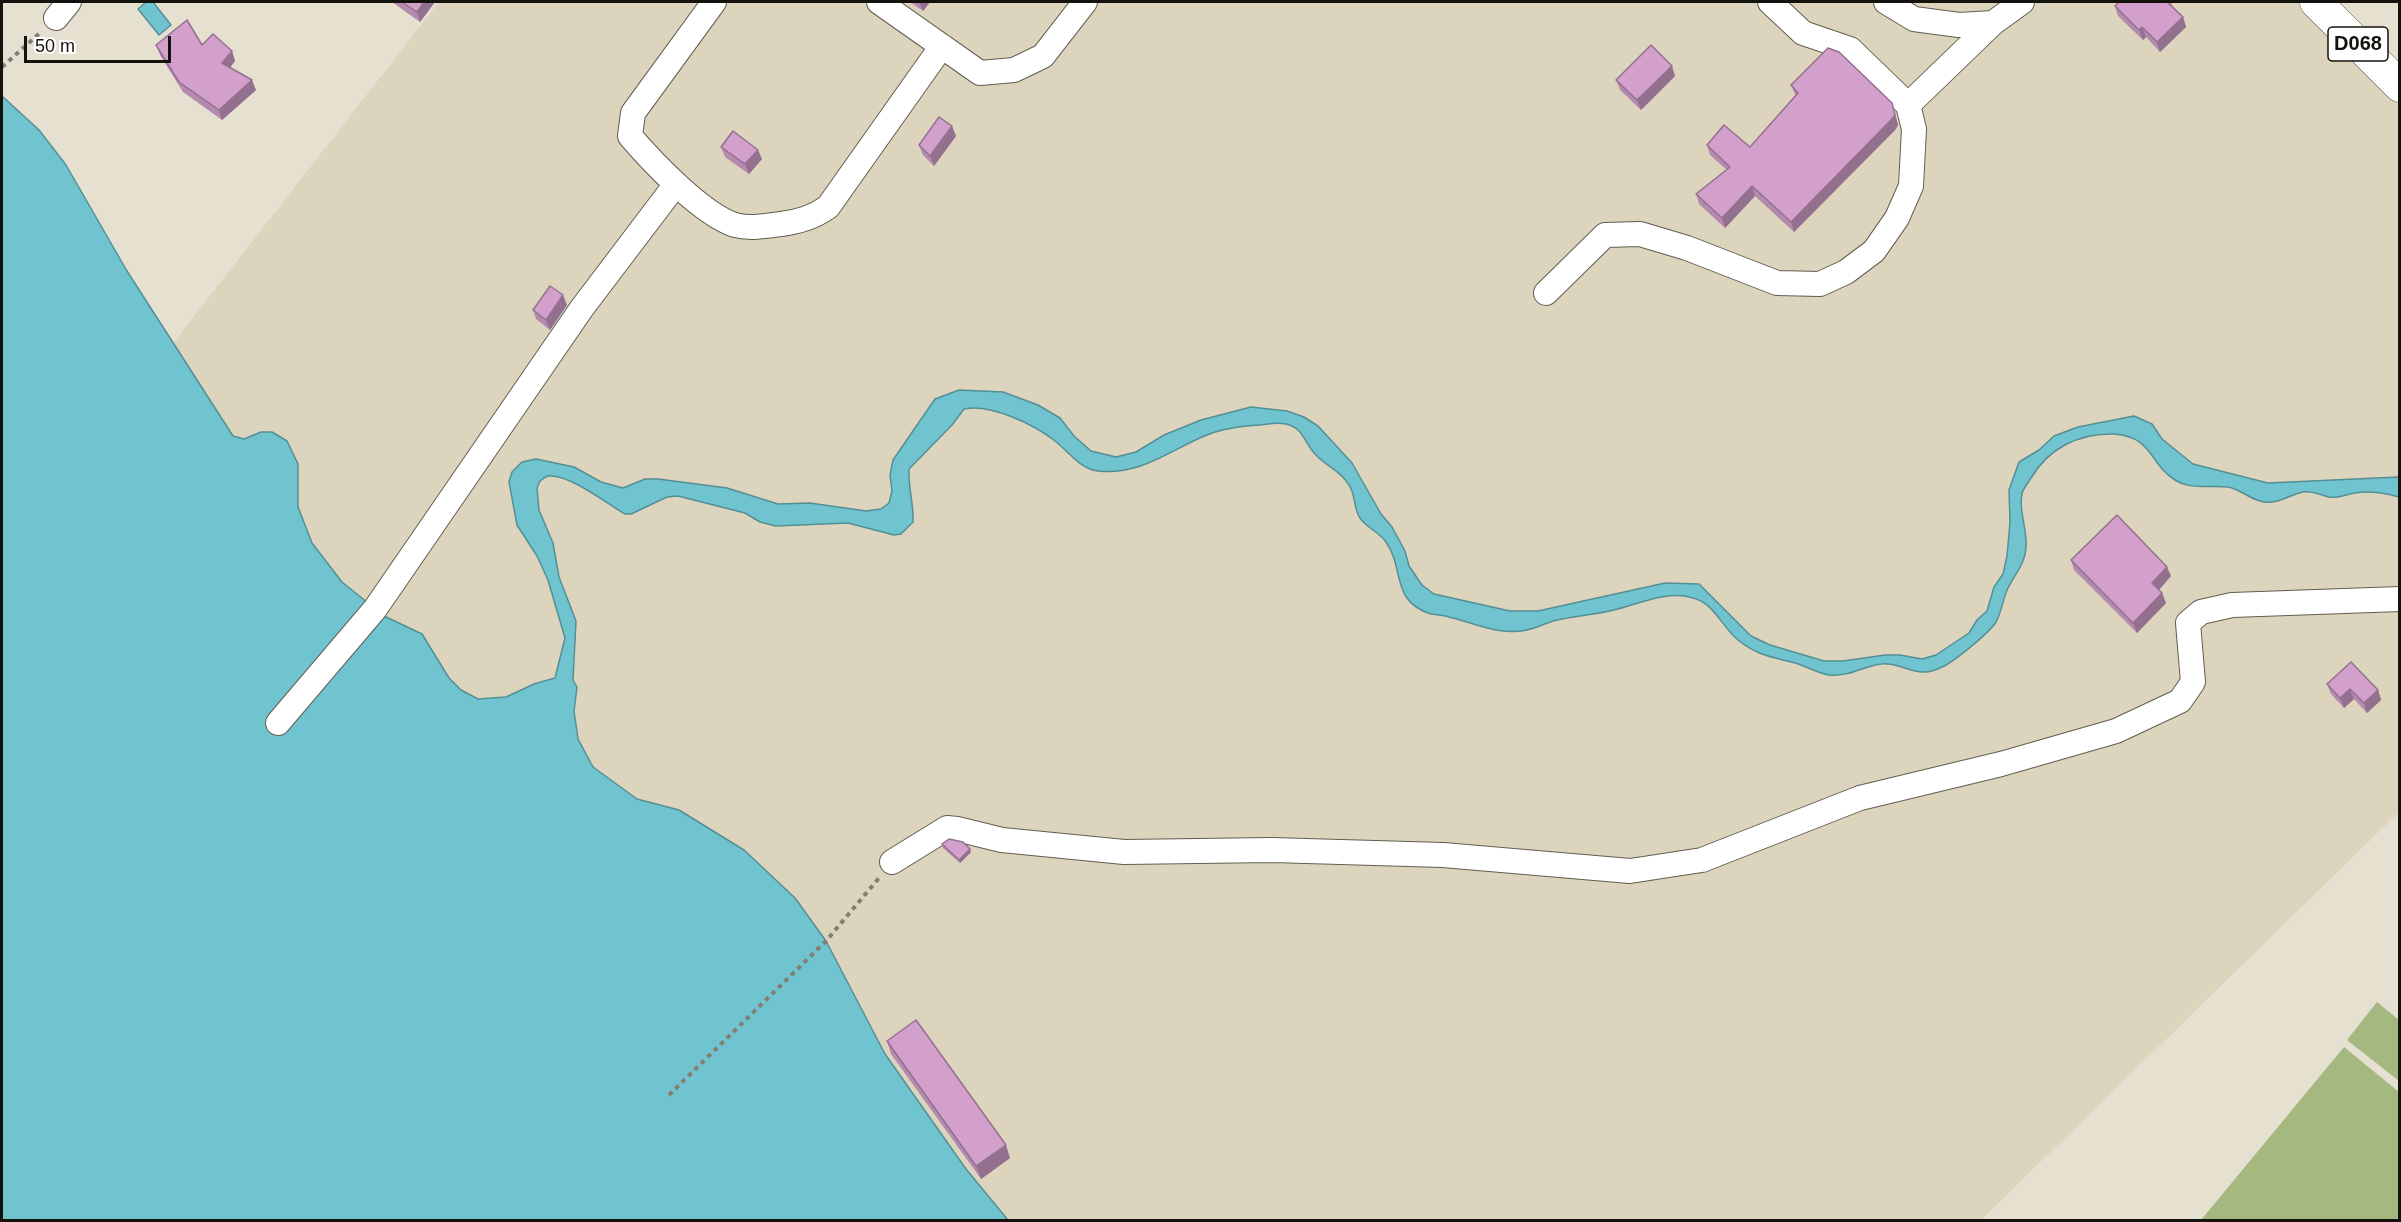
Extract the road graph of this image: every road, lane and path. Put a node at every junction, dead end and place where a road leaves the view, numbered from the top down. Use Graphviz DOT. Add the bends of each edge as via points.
graph roads {
  1 [pos="714,2"];
  2 [pos="879,2"];
  3 [pos="1085,2"];
  4 [pos="1770,2"];
  5 [pos="1886,2"];
  6 [pos="2022,2"];
  7 [pos="2316,2"];
  8 [pos="62,10"];
  9 [pos="1993,23"];
  10 [pos="942,46"];
  11 [pos="2,67"];
  12 [pos="2400,86"];
  13 [pos="1908,105"];
  14 [pos="676,184"];
  15 [pos="1546,293"];
  16 [pos="2400,599"];
  17 [pos="278,723"];
  18 [pos="892,862"];
  19 [pos="669,1095"];
  1 -- 14 [label="lane" via="633,113 630,136"];
  2 -- 10 [label="lane"];
  3 -- 10 [label="lane" via="1043,56 1014,70 980,73"];
  4 -- 13 [label="lane" via="1803,33 1850,49"];
  5 -- 9 [label="lane" via="1914,19 1959,25"];
  6 -- 9 [label="lane"];
  7 -- 12 [label="main road, D068"];
  8 -- 11 [label="path"];
  9 -- 13 [label="lane"];
  10 -- 14 [label="lane" via="828,207 815,216 751,228 736,225 720,218"];
  13 -- 15 [label="lane" via="1914,129 1911,186 1897,218 1874,251 1846,272 1820,284 1777,283 1640,234 1605,235"];
  14 -- 17 [label="lane" via="582,308 375,609"];
  16 -- 18 [label="lane" via="2232,605 2201,612 2188,623 2193,682 2180,701 2116,731 1860,798 1702,860 1630,871 1443,855 1272,850 1124,852 1002,840 947,828"];
  18 -- 19 [label="path" via="826,941"];
}
